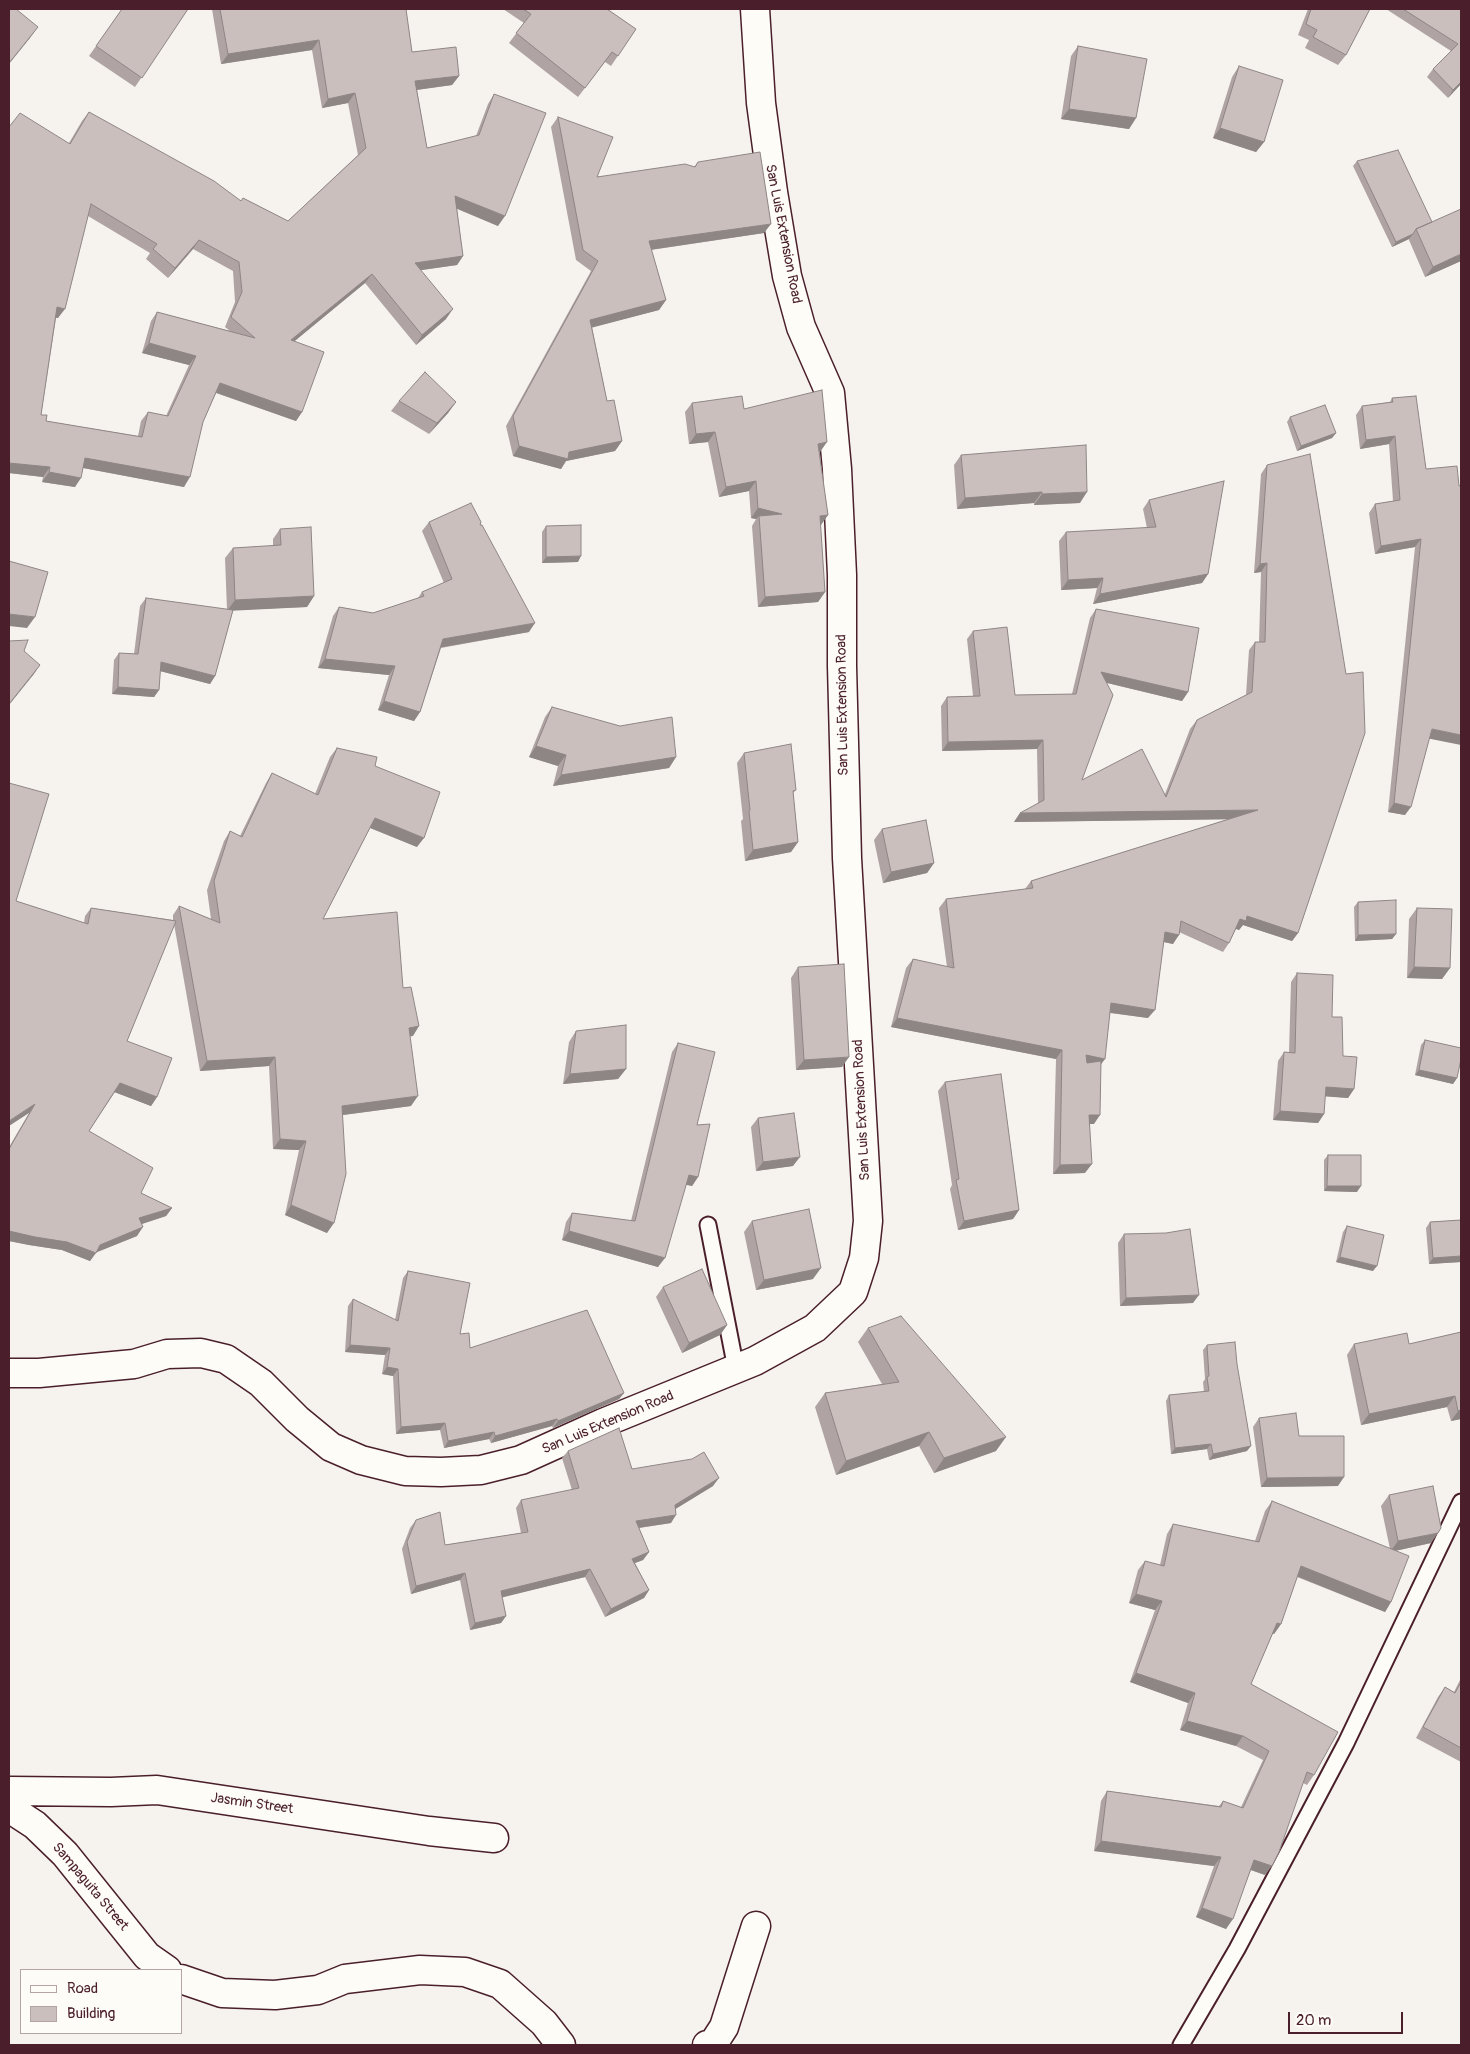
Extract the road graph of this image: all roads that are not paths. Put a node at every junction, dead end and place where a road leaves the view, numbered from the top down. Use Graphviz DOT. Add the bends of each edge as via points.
graph roads {
  1 [pos="755,9"];
  2 [pos="708,1226"];
  3 [pos="736,1369"];
  4 [pos="9,1373"];
  5 [pos="1461,1502"];
  6 [pos="9,1791"];
  7 [pos="9,1808"];
  8 [pos="494,1838"];
  9 [pos="756,1926"];
  10 [pos="166,1969"];
  11 [pos="182,1979"];
  12 [pos="561,2045"];
  13 [pos="707,2045"];
  14 [pos="1181,2045"];
  1 -- 3 [label="street, San Luis Extension Road" via="761,103 787,276 801,327 830,393 837,468 847,858 868,1221 864,1258 853,1292 815,1328"];
  2 -- 3 [label="lane"];
  3 -- 4 [label="street, San Luis Extension Road" via="521,1460 481,1470 441,1472 405,1471 361,1460 332,1447 297,1419 261,1383 226,1359 201,1353 167,1354 134,1364"];
  5 -- 14 [label="lane" via="1346,1743 1241,1941"];
  6 -- 8 [label="street, Jasmin Street" via="156,1790"];
  7 -- 10 [label="street, Sampaguita Street" via="35,1825 66,1854 147,1956"];
  9 -- 13 [label="street" via="724,2027 713,2044"];
  11 -- 12 [label="street" via="222,1993 275,1995 318,1990 345,1979 401,1972 465,1972 500,1984 544,2023"];
}
